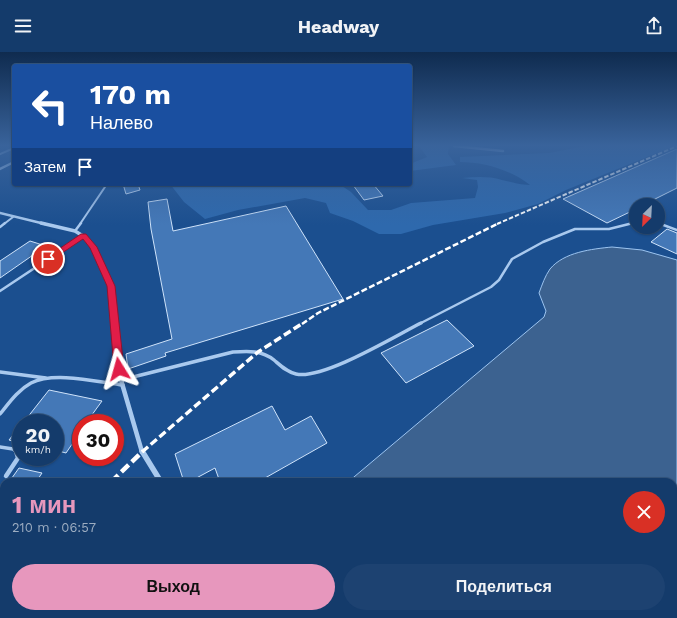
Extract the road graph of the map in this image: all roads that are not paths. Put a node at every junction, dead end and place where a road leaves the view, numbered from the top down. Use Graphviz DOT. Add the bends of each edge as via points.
graph roads {
  1 [pos="106,186"];
  2 [pos="0,213"];
  3 [pos="13,217"];
  4 [pos="629,224"];
  5 [pos="665,226"];
  6 [pos="0,227"];
  7 [pos="677,230"];
  8 [pos="75,231"];
  9 [pos="83,236"];
  10 [pos="0,291"];
  11 [pos="0,372"];
  12 [pos="48,378"];
  13 [pos="122,383"];
  14 [pos="0,414"];
  15 [pos="0,447"];
  16 [pos="6,476"];
  17 [pos="158,478"];
  1 -- 8 [label="lane"];
  2 -- 3 [label="street"];
  3 -- 6 [label="lane"];
  3 -- 8 [label="street"];
  4 -- 13 [label="lane" via="609,229 575,229 543,242 512,259 491,288 313,376 298,375 286,370 267,355 251,351 233,352"];
  5 -- 7 [label="lane"];
  8 -- 9 [label="street"];
  9 -- 10 [label="lane"];
  9 -- 13 [label="street" via="93,247 111,286 117,357"];
  11 -- 12 [label="lane"];
  12 -- 13 [label="lane"];
  12 -- 14 [label="lane" via="27,386"];
  13 -- 17 [label="street" via="142,452"];
  15 -- 16 [label="lane" via="18,452 18,458"];
}
